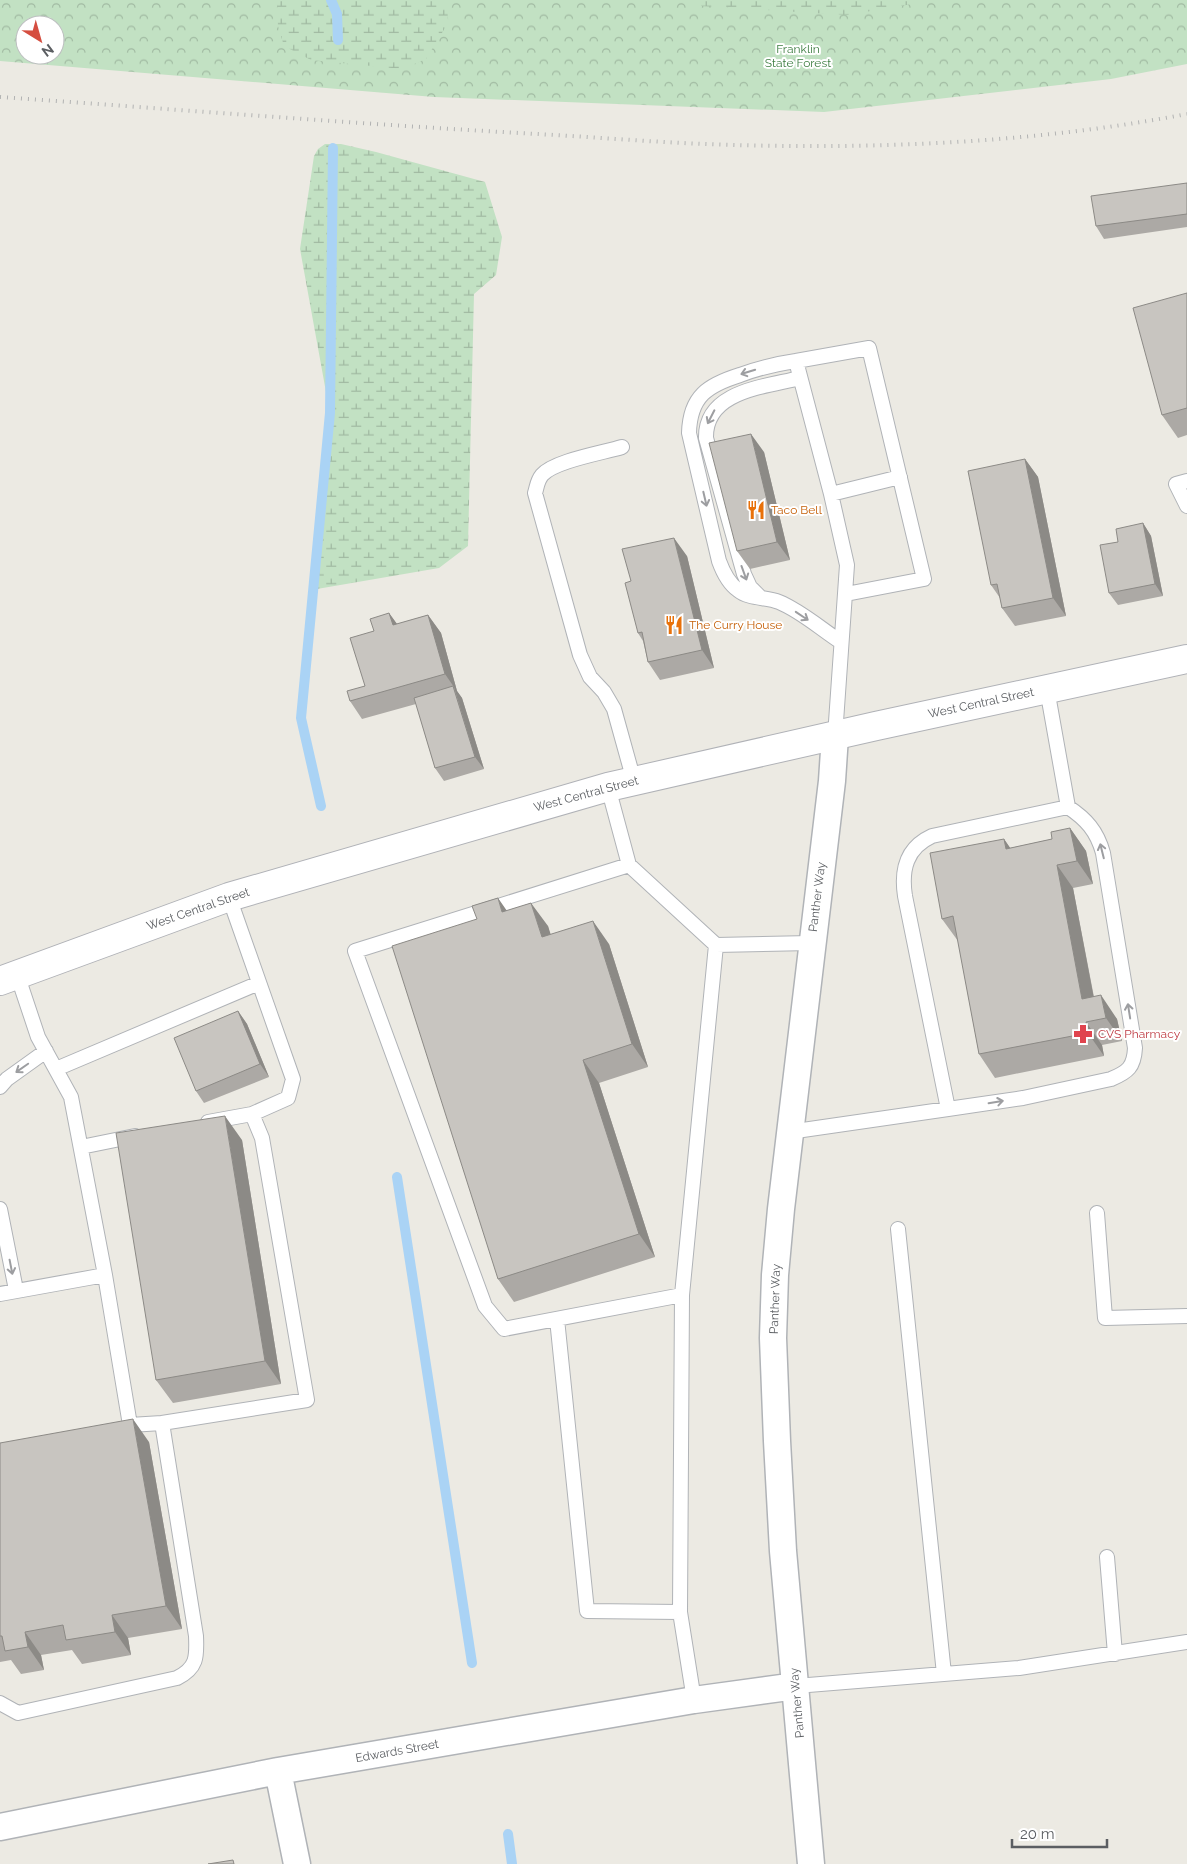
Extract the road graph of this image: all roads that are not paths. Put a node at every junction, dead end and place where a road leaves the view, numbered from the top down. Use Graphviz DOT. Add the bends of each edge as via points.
graph roads {
  1 [pos="796,361"];
  2 [pos="800,378"];
  3 [pos="622,447"];
  4 [pos="900,477"];
  5 [pos="1187,481"];
  6 [pos="831,494"];
  7 [pos="1187,506"];
  8 [pos="846,594"];
  9 [pos="760,598"];
  10 [pos="841,642"];
  11 [pos="1187,659"];
  12 [pos="1048,688"];
  13 [pos="835,736"];
  14 [pos="621,784"];
  15 [pos="1068,807"];
  16 [pos="629,865"];
  17 [pos="229,897"];
  18 [pos="811,943"];
  19 [pos="716,945"];
  20 [pos="9,978"];
  21 [pos="259,983"];
  22 [pos="46,1051"];
  23 [pos="56,1069"];
  24 [pos="0,1087"];
  25 [pos="948,1109"];
  26 [pos="252,1114"];
  27 [pos="196,1124"];
  28 [pos="789,1132"];
  29 [pos="150,1133"];
  30 [pos="81,1147"];
  31 [pos="0,1210"];
  32 [pos="1097,1213"];
  33 [pos="898,1229"];
  34 [pos="105,1274"];
  35 [pos="16,1290"];
  36 [pos="0,1294"];
  37 [pos="682,1295"];
  38 [pos="1187,1316"];
  39 [pos="557,1319"];
  40 [pos="162,1424"];
  41 [pos="1107,1557"];
  42 [pos="680,1612"];
  43 [pos="1187,1642"];
  44 [pos="1115,1654"];
  45 [pos="944,1674"];
  46 [pos="796,1686"];
  47 [pos="694,1700"];
  48 [pos="0,1703"];
  49 [pos="278,1771"];
  50 [pos="0,1827"];
  51 [pos="297,1864"];
  52 [pos="811,1864"];
  1 -- 2 [label="lane"];
  1 -- 4 [label="lane" via="869,348"];
  1 -- 9 [label="lane, one-way" via="713,384 700,396 689,423 690,443 721,567 738,590"];
  2 -- 6 [label="lane"];
  2 -- 9 [label="lane, one-way" via="724,400 712,414 706,429 744,574"];
  3 -- 14 [label="lane" via="554,465 542,475 536,493 580,655 590,678 614,709"];
  4 -- 6 [label="lane"];
  4 -- 8 [label="lane" via="924,579"];
  5 -- 7 [label="lane" via="1176,484"];
  6 -- 8 [label="lane" via="847,565"];
  8 -- 10 [label="lane"];
  9 -- 10 [label="lane, one-way" via="780,603"];
  10 -- 13 [label="lane"];
  11 -- 12 [label="main road, West Central Street"];
  12 -- 13 [label="main road, West Central Street"];
  12 -- 15 [label="lane"];
  13 -- 14 [label="main road, West Central Street"];
  13 -- 18 [label="street, Panther Way"];
  14 -- 16 [label="lane"];
  14 -- 17 [label="main road, West Central Street"];
  15 -- 25 [label="lane" via="932,836 918,845 906,862 905,896"];
  25 -- 15 [label="lane, one-way" via="1023,1098 1111,1079 1123,1074 1135,1060 1103,853 1094,830"];
  16 -- 19 [label="lane"];
  16 -- 39 [label="lane" via="355,951 485,1306 504,1329"];
  17 -- 20 [label="main road, West Central Street"];
  17 -- 21 [label="lane"];
  18 -- 19 [label="lane"];
  18 -- 28 [label="street, Panther Way"];
  19 -- 37 [label="lane"];
  20 -- 22 [label="lane"];
  21 -- 23 [label="lane"];
  21 -- 26 [label="lane" via="293,1079 288,1098"];
  22 -- 23 [label="lane"];
  22 -- 24 [label="lane, one-way"];
  23 -- 30 [label="lane" via="71,1098"];
  25 -- 28 [label="lane"];
  26 -- 27 [label="lane"];
  26 -- 40 [label="lane" via="262,1138 307,1400"];
  28 -- 46 [label="street, Panther Way" via="776,1266 773,1338 783,1551"];
  29 -- 30 [label="lane"];
  30 -- 34 [label="lane"];
  31 -- 35 [label="lane, one-way"];
  32 -- 38 [label="lane" via="1105,1318"];
  33 -- 45 [label="lane"];
  34 -- 35 [label="lane"];
  34 -- 40 [label="lane" via="125,1425"];
  35 -- 36 [label="lane"];
  37 -- 39 [label="lane"];
  37 -- 42 [label="lane"];
  39 -- 42 [label="lane" via="587,1611"];
  40 -- 48 [label="lane" via="196,1636 195,1663 187,1673 177,1678 18,1713"];
  41 -- 44 [label="lane"];
  42 -- 47 [label="lane"];
  43 -- 44 [label="lane"];
  44 -- 45 [label="lane" via="1019,1668"];
  45 -- 46 [label="lane"];
  46 -- 47 [label="street, Edwards Street"];
  46 -- 52 [label="street, Panther Way"];
  47 -- 49 [label="street, Edwards Street"];
  49 -- 50 [label="street, Edwards Street"];
  49 -- 51 [label="street"];
}
